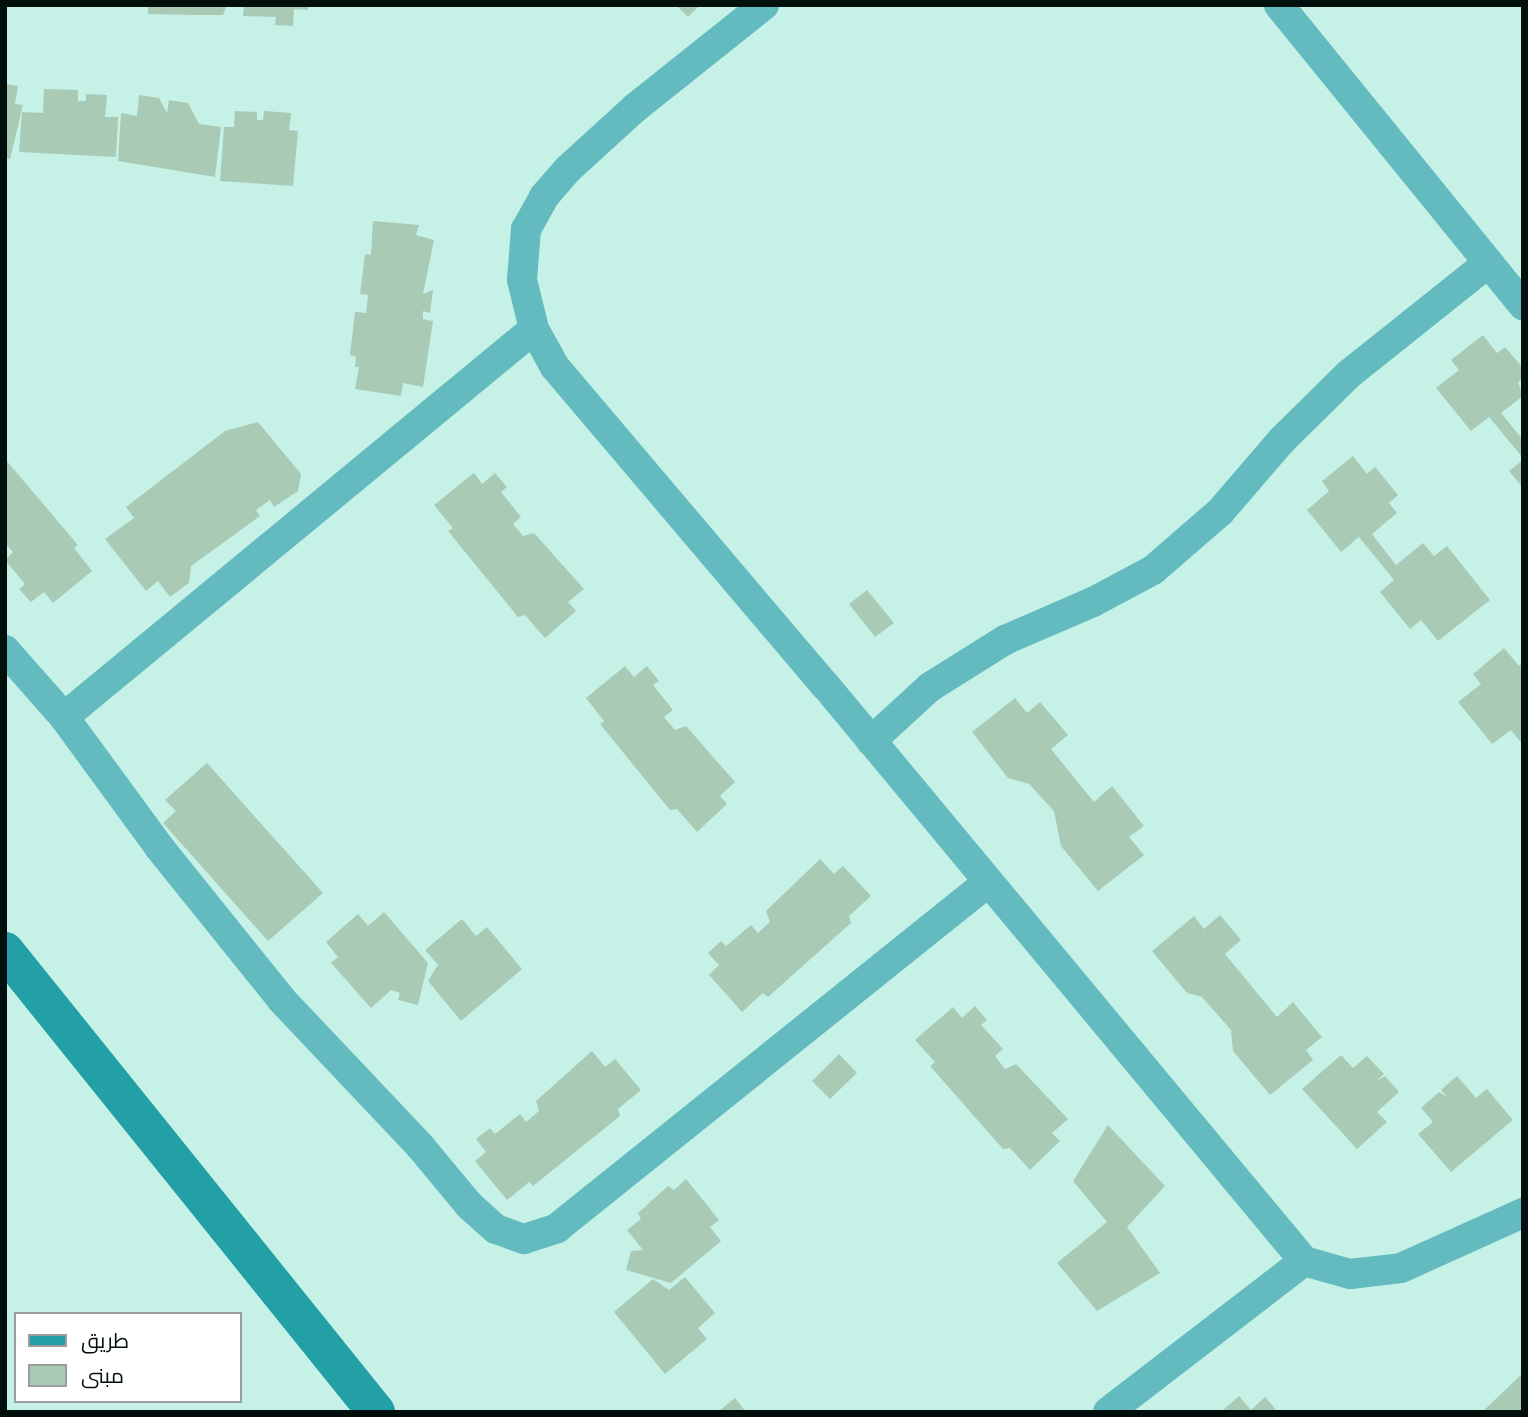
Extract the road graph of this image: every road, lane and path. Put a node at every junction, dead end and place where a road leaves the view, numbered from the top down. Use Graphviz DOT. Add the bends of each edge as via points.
graph roads {
  1 [pos="764,5"];
  2 [pos="1279,5"];
  3 [pos="1488,263"];
  4 [pos="1523,305"];
  5 [pos="534,330"];
  6 [pos="5,650"];
  7 [pos="64,717"];
  8 [pos="871,741"];
  9 [pos="987,883"];
  10 [pos="5,951"];
  11 [pos="1523,1213"];
  12 [pos="1304,1261"];
  13 [pos="376,1412"];
  14 [pos="1108,1412"];
  1 -- 5 [label="street" via="636,107 544,197 526,229 522,280"];
  2 -- 3 [label="street"];
  3 -- 4 [label="street"];
  3 -- 8 [label="street" via="1349,374 1282,440 1220,512 1153,569 1093,602 1005,640 930,687"];
  5 -- 7 [label="street"];
  5 -- 8 [label="street" via="555,367"];
  6 -- 7 [label="street"];
  7 -- 9 [label="street" via="159,847 281,999 420,1146 469,1205 496,1229 524,1239 557,1228"];
  8 -- 9 [label="street"];
  9 -- 12 [label="street"];
  10 -- 13 [label="street"];
  11 -- 12 [label="street" via="1401,1268 1350,1274"];
  12 -- 14 [label="street"];
}
